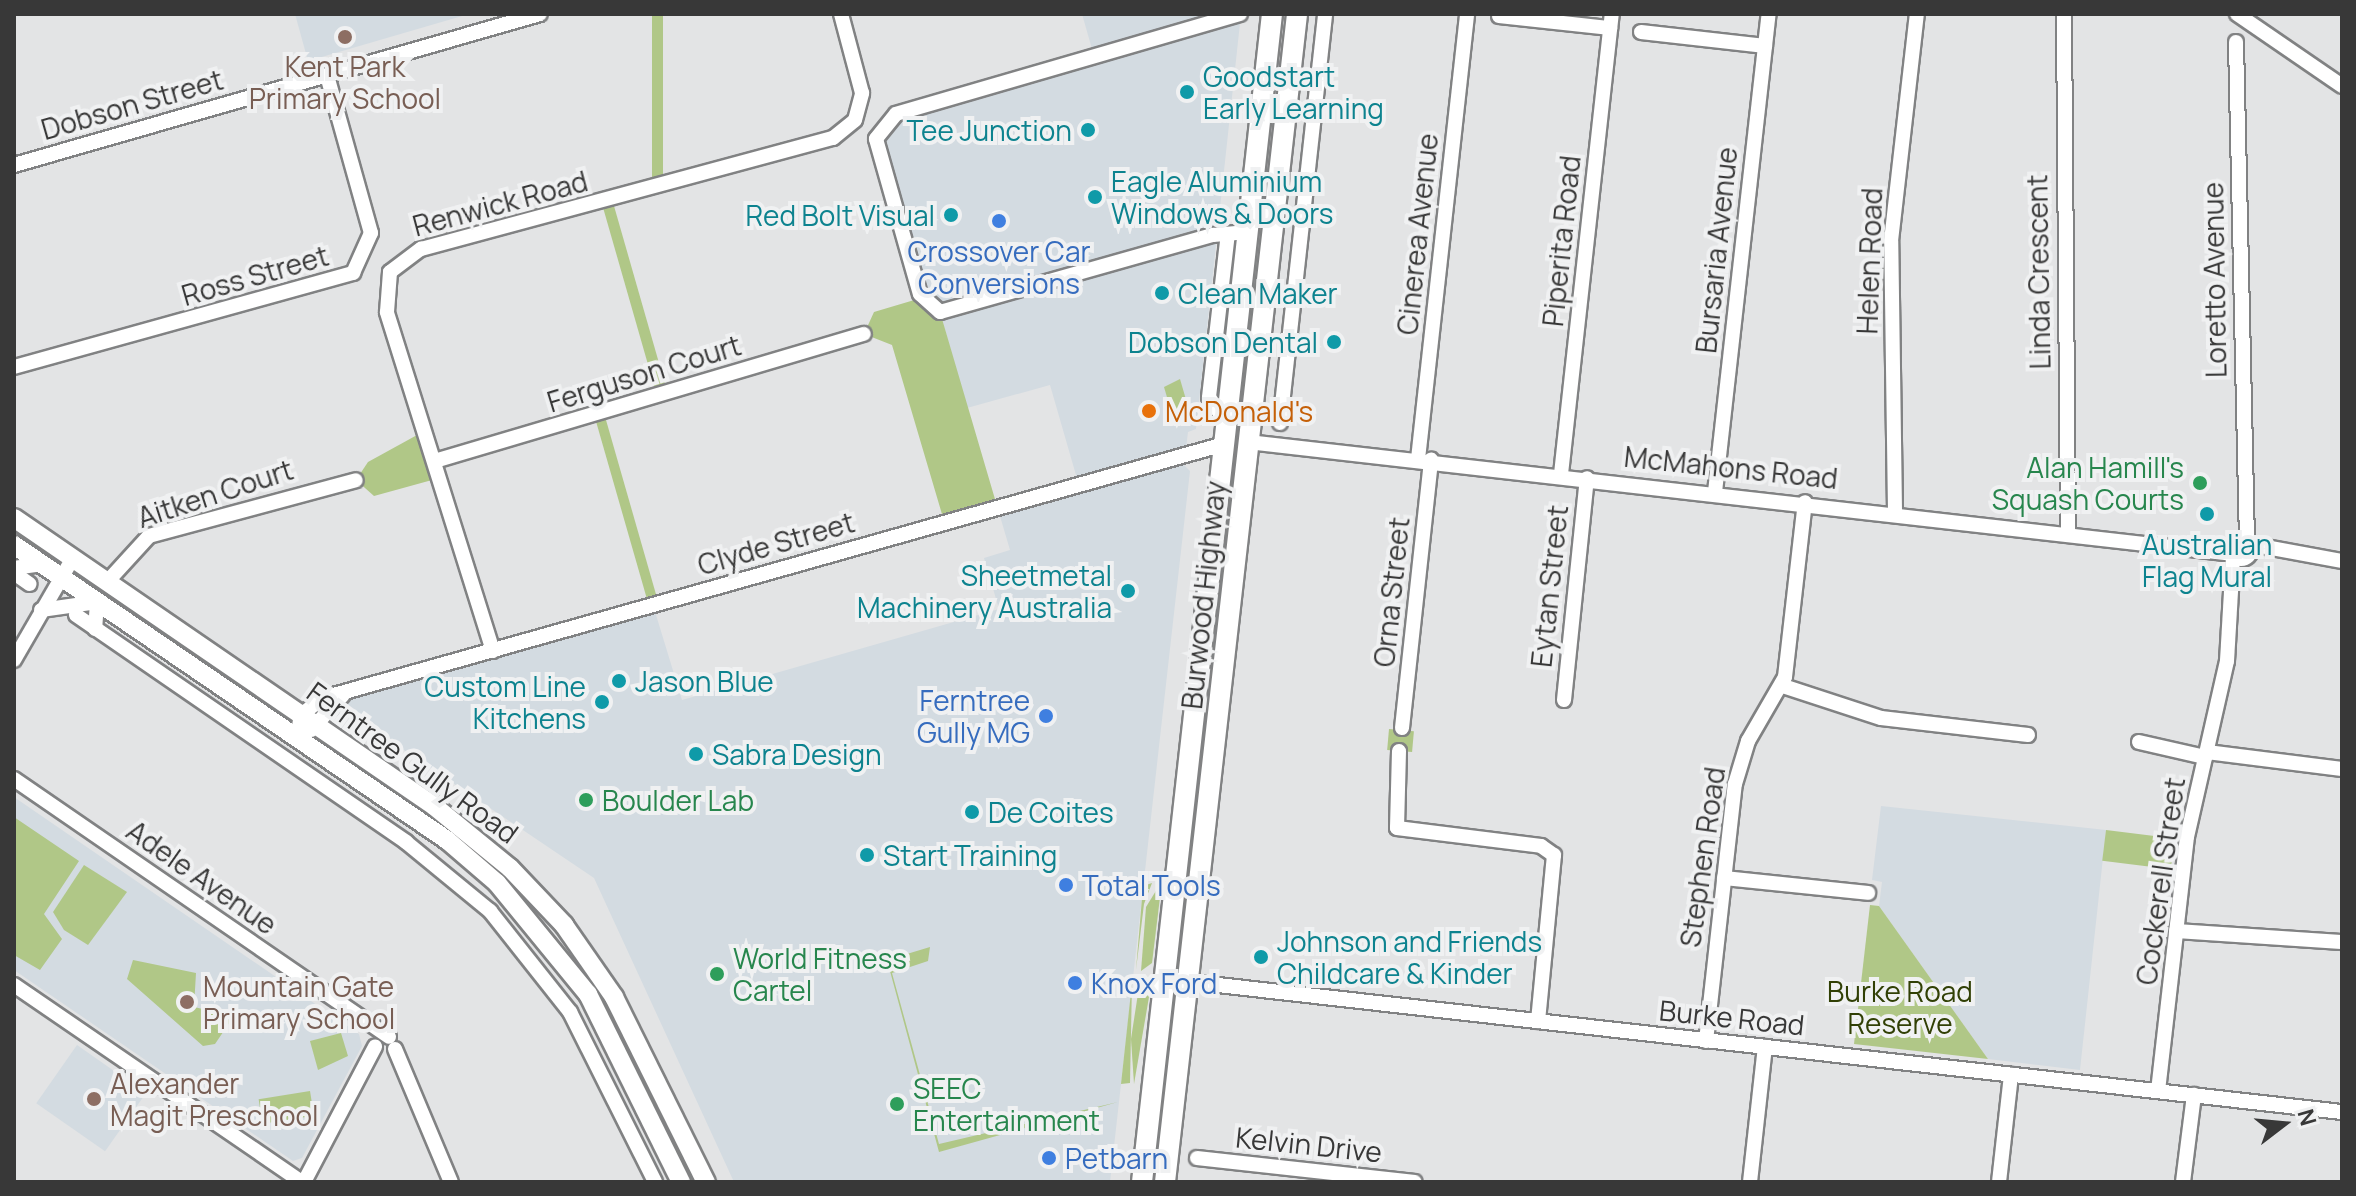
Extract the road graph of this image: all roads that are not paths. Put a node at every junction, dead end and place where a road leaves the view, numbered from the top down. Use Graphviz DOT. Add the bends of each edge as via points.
graph roads {
  1 [pos="540,14"];
  2 [pos="841,14"];
  3 [pos="1240,14"];
  4 [pos="1272,14"];
  5 [pos="1297,14"];
  6 [pos="1325,14"];
  7 [pos="1467,14"];
  8 [pos="1769,14"];
  9 [pos="1917,14"];
  10 [pos="2064,14"];
  11 [pos="2237,14"];
  12 [pos="1499,16"];
  13 [pos="1611,21"];
  14 [pos="1641,32"];
  15 [pos="2236,42"];
  16 [pos="1765,46"];
  17 [pos="327,75"];
  18 [pos="2342,86"];
  19 [pos="14,165"];
  20 [pos="1238,233"];
  21 [pos="864,334"];
  22 [pos="14,367"];
  23 [pos="1280,423"];
  24 [pos="1226,434"];
  25 [pos="1248,442"];
  26 [pos="438,460"];
  27 [pos="1425,460"];
  28 [pos="1561,474"];
  29 [pos="1587,478"];
  30 [pos="356,480"];
  31 [pos="1715,492"];
  32 [pos="1805,502"];
  33 [pos="1895,511"];
  34 [pos="14,518"];
  35 [pos="2068,530"];
  36 [pos="14,545"];
  37 [pos="2240,549"];
  38 [pos="73,558"];
  39 [pos="2342,561"];
  40 [pos="41,564"];
  41 [pos="14,570"];
  42 [pos="61,576"];
  43 [pos="107,582"];
  44 [pos="30,584"];
  45 [pos="97,602"];
  46 [pos="41,610"];
  47 [pos="76,615"];
  48 [pos="95,629"];
  49 [pos="493,651"];
  50 [pos="14,660"];
  51 [pos="1783,686"];
  52 [pos="343,695"];
  53 [pos="1564,700"];
  54 [pos="301,715"];
  55 [pos="318,726"];
  56 [pos="1402,728"];
  57 [pos="292,735"];
  58 [pos="2028,735"];
  59 [pos="260,740"];
  60 [pos="2139,742"];
  61 [pos="1399,751"];
  62 [pos="2206,754"];
  63 [pos="337,765"];
  64 [pos="2342,769"];
  65 [pos="14,779"];
  66 [pos="345,799"];
  67 [pos="1724,878"];
  68 [pos="1868,893"];
  69 [pos="2176,931"];
  70 [pos="2342,942"];
  71 [pos="1165,979"];
  72 [pos="1187,982"];
  73 [pos="14,985"];
  74 [pos="570,1012"];
  75 [pos="601,1017"];
  76 [pos="1538,1021"];
  77 [pos="1706,1041"];
  78 [pos="1765,1047"];
  79 [pos="384,1048"];
  80 [pos="631,1074"];
  81 [pos="2011,1075"];
  82 [pos="2158,1091"];
  83 [pos="2194,1095"];
  84 [pos="621,1110"];
  85 [pos="2342,1112"];
  86 [pos="1197,1158"];
  87 [pos="303,1182"];
  88 [pos="451,1182"];
  89 [pos="655,1182"];
  90 [pos="681,1182"];
  91 [pos="706,1182"];
  92 [pos="1142,1182"];
  93 [pos="1165,1182"];
  94 [pos="1415,1182"];
  95 [pos="1750,1182"];
  96 [pos="1999,1182"];
  97 [pos="2183,1182"];
  1 -- 17 [label="street, Dobson Street"];
  2 -- 26 [label="street, Renwick Road" via="862,93 855,120 833,138 421,249 393,266 384,300"];
  3 -- 20 [label="street" via="896,114 877,132 920,294 940,312"];
  4 -- 20 [label="highway, Burwood Highway"];
  5 -- 25 [label="highway, Burwood Highway"];
  6 -- 23 [label="street"];
  7 -- 27 [label="street, Cinerea Avenue"];
  8 -- 16 [label="street, Bursaria Avenue"];
  9 -- 33 [label="street, Helen Road" via="1891,241"];
  10 -- 35 [label="street, Linda Crescent"];
  11 -- 18 [label="street"];
  12 -- 13 [label="street"];
  13 -- 28 [label="street, Piperita Road"];
  14 -- 16 [label="street"];
  15 -- 37 [label="street, Loretto Avenue" via="2244,517"];
  16 -- 31 [label="street, Bursaria Avenue"];
  17 -- 19 [label="street, Dobson Street"];
  17 -- 22 [label="street, Ross Street" via="371,233 353,273"];
  20 -- 24 [label="highway, Burwood Highway"];
  21 -- 26 [label="street, Ferguson Court"];
  24 -- 25 [label="highway"];
  24 -- 49 [label="street, Clyde Street"];
  24 -- 71 [label="highway, Burwood Highway"];
  25 -- 27 [label="street, McMahons Road"];
  25 -- 72 [label="highway, Burwood Highway"];
  26 -- 49 [label="street, Renwick Road"];
  27 -- 28 [label="street, McMahons Road"];
  27 -- 56 [label="street, Orna Street"];
  28 -- 29 [label="street, McMahons Road"];
  29 -- 31 [label="street, McMahons Road"];
  29 -- 53 [label="street, Eytan Street"];
  30 -- 43 [label="street, Aitken Court" via="149,536"];
  31 -- 32 [label="street, McMahons Road"];
  32 -- 33 [label="street, McMahons Road"];
  32 -- 51 [label="street, Stephen Road"];
  33 -- 35 [label="street, McMahons Road"];
  34 -- 38 [label="main road, Ferntree Gully Road"];
  35 -- 37 [label="street, McMahons Road"];
  36 -- 40 [label="main road, Ferntree Gully Road"];
  37 -- 39 [label="street, McMahons Road"];
  37 -- 62 [label="street, Cockerell Street"];
  38 -- 42 [label="street"];
  38 -- 43 [label="main road, Ferntree Gully Road"];
  40 -- 41 [label="street"];
  40 -- 42 [label="main road, Ferntree Gully Road"];
  41 -- 44 [label="street"];
  42 -- 45 [label="main road, Ferntree Gully Road"];
  42 -- 46 [label="street"];
  43 -- 54 [label="main road, Ferntree Gully Road"];
  45 -- 46 [label="street"];
  45 -- 48 [label="street"];
  45 -- 57 [label="main road, Ferntree Gully Road"];
  46 -- 50 [label="street"];
  47 -- 48 [label="street"];
  48 -- 59 [label="street"];
  49 -- 52 [label="street, Clyde Street"];
  51 -- 58 [label="street" via="1881,718"];
  51 -- 67 [label="street, Stephen Road" via="1741,758"];
  52 -- 54 [label="street, Clyde Street" via="312,702"];
  52 -- 55 [label="street"];
  54 -- 55 [label="main road, Ferntree Gully Road"];
  54 -- 57 [label="street"];
  55 -- 57 [label="street"];
  55 -- 91 [label="main road, Ferntree Gully Road" via="471,834 564,925 630,1026"];
  57 -- 59 [label="street"];
  57 -- 63 [label="main road, Ferntree Gully Road"];
  59 -- 66 [label="street"];
  60 -- 62 [label="street"];
  61 -- 76 [label="street" via="1390,829 1557,847"];
  62 -- 64 [label="street"];
  62 -- 69 [label="street, Cockerell Street"];
  63 -- 66 [label="street"];
  63 -- 75 [label="main road, Ferntree Gully Road" via="497,883 558,950"];
  65 -- 79 [label="street, Adele Avenue" via="361,1017"];
  66 -- 74 [label="street" via="473,895 516,938"];
  67 -- 68 [label="street"];
  67 -- 77 [label="street, Stephen Road"];
  69 -- 70 [label="street"];
  69 -- 82 [label="street, Cockerell Street"];
  71 -- 72 [label="street, Burke Road"];
  71 -- 92 [label="highway, Burwood Highway"];
  72 -- 76 [label="street, Burke Road"];
  72 -- 93 [label="highway, Burwood Highway"];
  73 -- 87 [label="street"];
  74 -- 75 [label="street"];
  74 -- 84 [label="street"];
  75 -- 80 [label="main road, Ferntree Gully Road"];
  76 -- 77 [label="street, Burke Road"];
  77 -- 78 [label="street, Burke Road"];
  78 -- 81 [label="street, Burke Road"];
  78 -- 95 [label="street"];
  79 -- 87 [label="street"];
  79 -- 88 [label="street, Adele Avenue" via="405,1080"];
  80 -- 84 [label="street"];
  80 -- 90 [label="main road, Ferntree Gully Road"];
  81 -- 82 [label="street, Burke Road"];
  81 -- 96 [label="street"];
  82 -- 83 [label="street, Burke Road"];
  83 -- 85 [label="street, Burke Road"];
  83 -- 97 [label="street"];
  84 -- 89 [label="street"];
  86 -- 94 [label="street, Kelvin Drive"];
}
